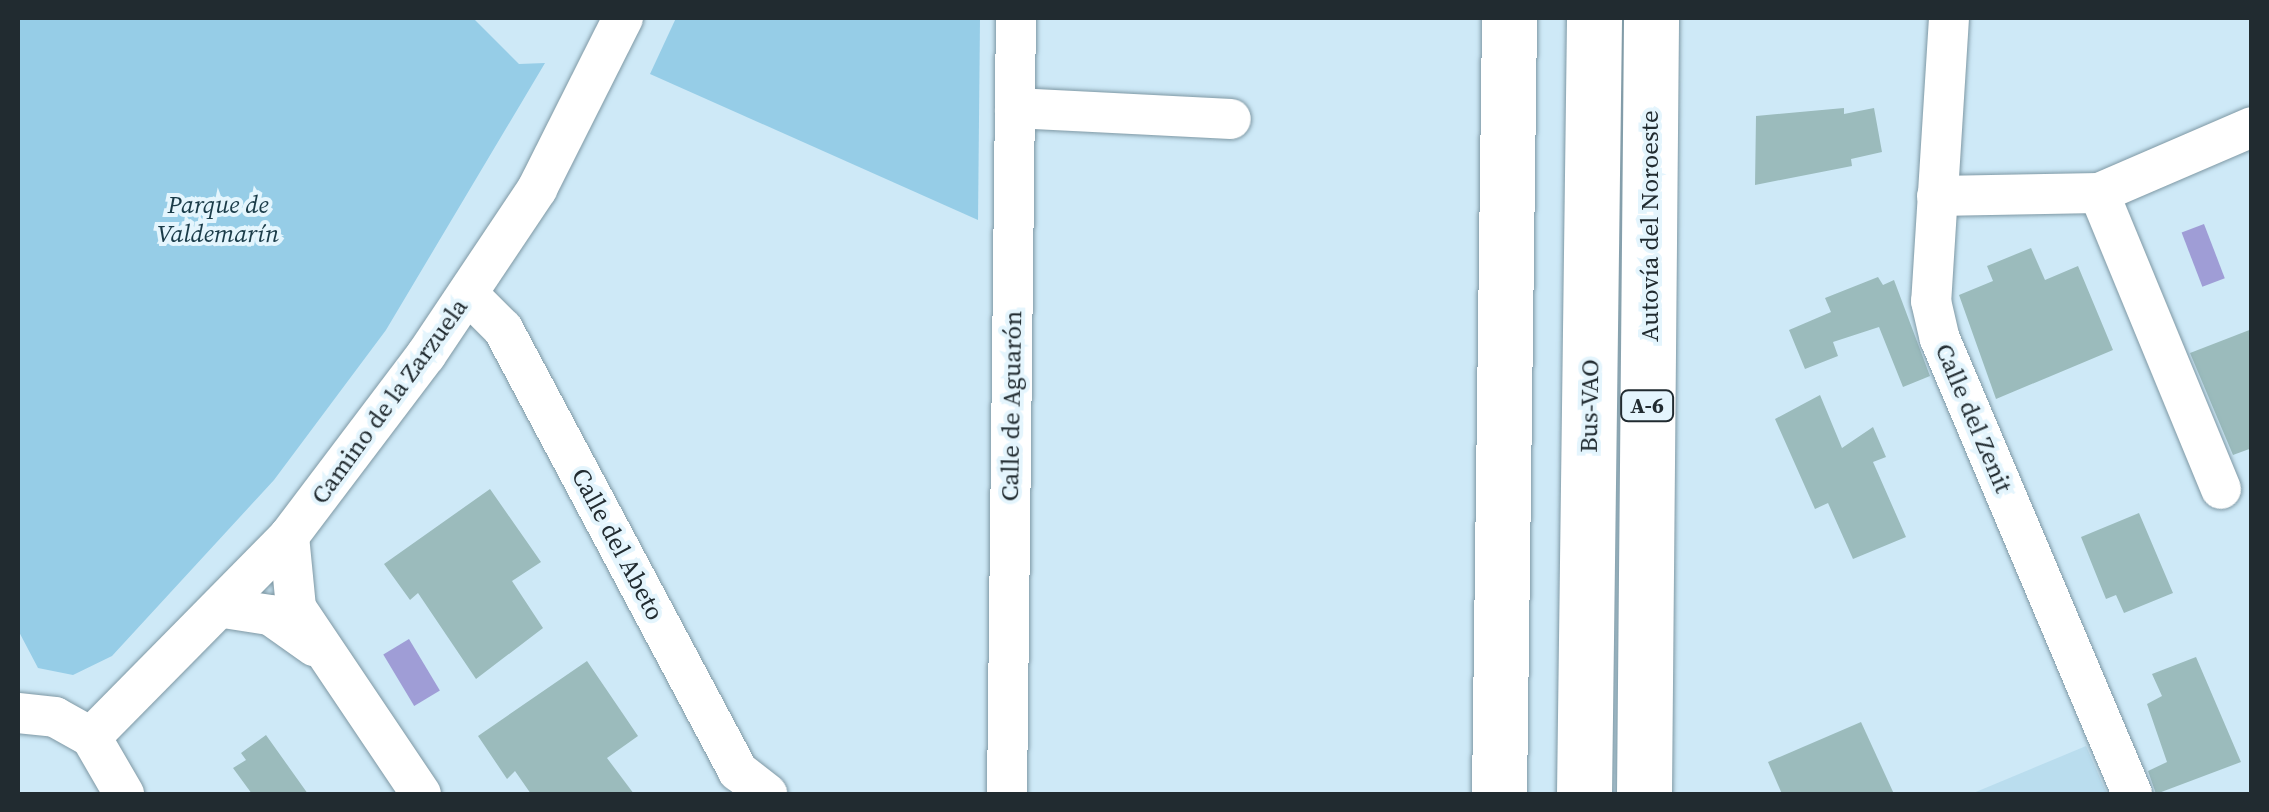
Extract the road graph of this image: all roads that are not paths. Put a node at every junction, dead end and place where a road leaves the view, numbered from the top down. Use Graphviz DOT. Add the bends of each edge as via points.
graph roads {
  1 [pos="623,18"];
  2 [pos="1016,18"];
  3 [pos="1509,18"];
  4 [pos="1538,18"];
  5 [pos="1594,18"];
  6 [pos="1651,18"];
  7 [pos="1949,18"];
  8 [pos="1015,108"];
  9 [pos="1231,119"];
  10 [pos="2252,127"];
  11 [pos="2099,193"];
  12 [pos="1938,196"];
  13 [pos="468,294"];
  14 [pos="2221,488"];
  15 [pos="289,536"];
  16 [pos="224,608"];
  17 [pos="324,654"];
  18 [pos="18,713"];
  19 [pos="92,737"];
  20 [pos="124,794"];
  21 [pos="421,794"];
  22 [pos="767,794"];
  23 [pos="1007,794"];
  24 [pos="1499,794"];
  25 [pos="1532,794"];
  26 [pos="1584,794"];
  27 [pos="1644,794"];
  28 [pos="2132,794"];
  1 -- 13 [label="street, Camino de la Zarzuela" via="537,188"];
  2 -- 8 [label="street, Calle de Aguarón"];
  3 -- 24 [label="highway"];
  4 -- 25 [label="highway"];
  5 -- 26 [label="highway, Bus-VAO"];
  6 -- 27 [label="highway, Autovía del Noroeste / A-6"];
  7 -- 12 [label="street, Calle del Zenit"];
  8 -- 9 [label="street"];
  8 -- 23 [label="street, Calle de Aguarón"];
  10 -- 11 [label="street"];
  11 -- 12 [label="street"];
  11 -- 14 [label="street"];
  12 -- 28 [label="street, Calle del Zenit" via="1931,301 1940,339"];
  13 -- 15 [label="street, Camino de la Zarzuela"];
  13 -- 22 [label="street, Calle del Abeto" via="503,329 738,771"];
  15 -- 16 [label="street, Camino de la Zarzuela"];
  15 -- 17 [label="street" via="296,608"];
  16 -- 17 [label="street" via="270,614"];
  16 -- 19 [label="street, Camino de la Zarzuela"];
  17 -- 21 [label="street"];
  18 -- 19 [label="street" via="55,717"];
  19 -- 20 [label="street"];
}
